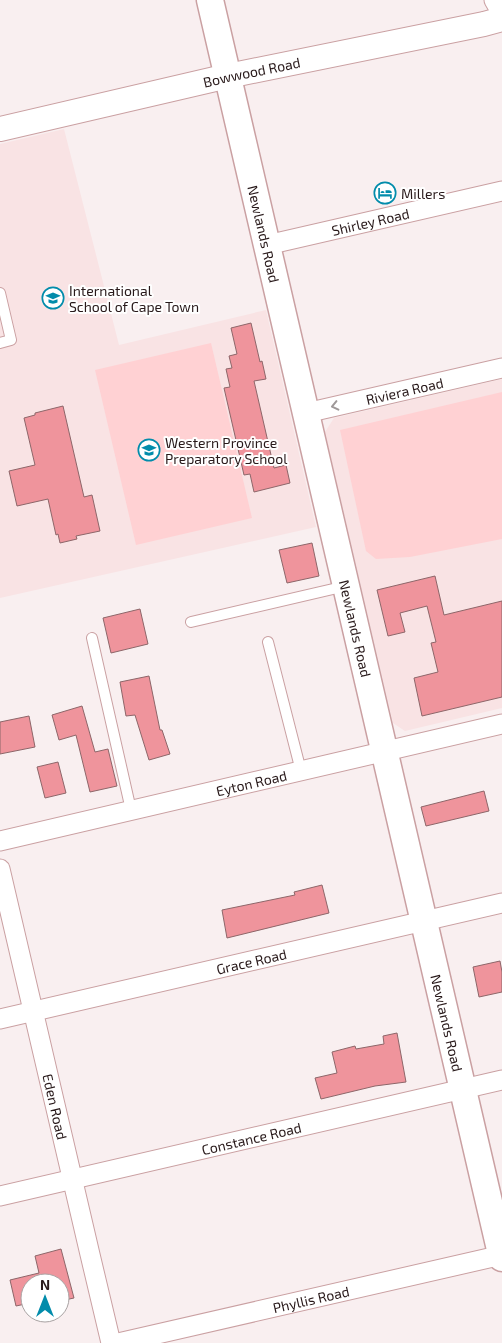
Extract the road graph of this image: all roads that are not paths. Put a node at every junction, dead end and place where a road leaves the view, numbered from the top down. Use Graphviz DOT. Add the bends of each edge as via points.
graph roads {
  1 [pos="210,0"];
  2 [pos="494,0"];
  3 [pos="502,14"];
  4 [pos="502,19"];
  5 [pos="228,76"];
  6 [pos="0,129"];
  7 [pos="502,192"];
  8 [pos="267,245"];
  9 [pos="0,293"];
  10 [pos="0,343"];
  11 [pos="502,368"];
  12 [pos="306,413"];
  13 [pos="346,586"];
  14 [pos="191,622"];
  15 [pos="92,638"];
  16 [pos="268,642"];
  17 [pos="502,724"];
  18 [pos="384,751"];
  19 [pos="301,771"];
  20 [pos="131,810"];
  21 [pos="0,840"];
  22 [pos="0,869"];
  23 [pos="502,903"];
  24 [pos="423,921"];
  25 [pos="35,1012"];
  26 [pos="0,1020"];
  27 [pos="502,1080"];
  28 [pos="462,1089"];
  29 [pos="72,1180"];
  30 [pos="0,1196"];
  31 [pos="502,1256"];
  32 [pos="111,1343"];
  33 [pos="118,1343"];
  1 -- 5 [label="main road, Newlands Road"];
  2 -- 3 [label="street"];
  4 -- 5 [label="street, Bowwood Road"];
  5 -- 6 [label="street, Bowwood Road"];
  5 -- 8 [label="main road, Newlands Road"];
  7 -- 8 [label="street, Shirley Road"];
  8 -- 12 [label="main road, Newlands Road"];
  9 -- 10 [label="lane" via="11,340"];
  11 -- 12 [label="street, Riviera Road, one-way"];
  12 -- 13 [label="main road, Newlands Road"];
  13 -- 14 [label="lane"];
  13 -- 18 [label="main road, Newlands Road"];
  15 -- 20 [label="lane"];
  16 -- 19 [label="lane"];
  17 -- 18 [label="street, Eyton Road"];
  18 -- 19 [label="street, Eyton Road"];
  18 -- 24 [label="main road, Newlands Road"];
  19 -- 20 [label="street, Eyton Road"];
  20 -- 21 [label="street, Eyton Road"];
  22 -- 25 [label="street, Eden Road"];
  23 -- 24 [label="street, Grace Road"];
  24 -- 25 [label="street, Grace Road"];
  24 -- 28 [label="main road, Newlands Road"];
  25 -- 26 [label="street, Grace Road"];
  25 -- 29 [label="street, Eden Road"];
  27 -- 28 [label="street, Constance Road"];
  28 -- 29 [label="street, Constance Road"];
  28 -- 31 [label="main road, Newlands Road"];
  29 -- 30 [label="street, Constance Road"];
  29 -- 32 [label="street, Eden Road"];
  31 -- 33 [label="street, Phyllis Road"];
}
